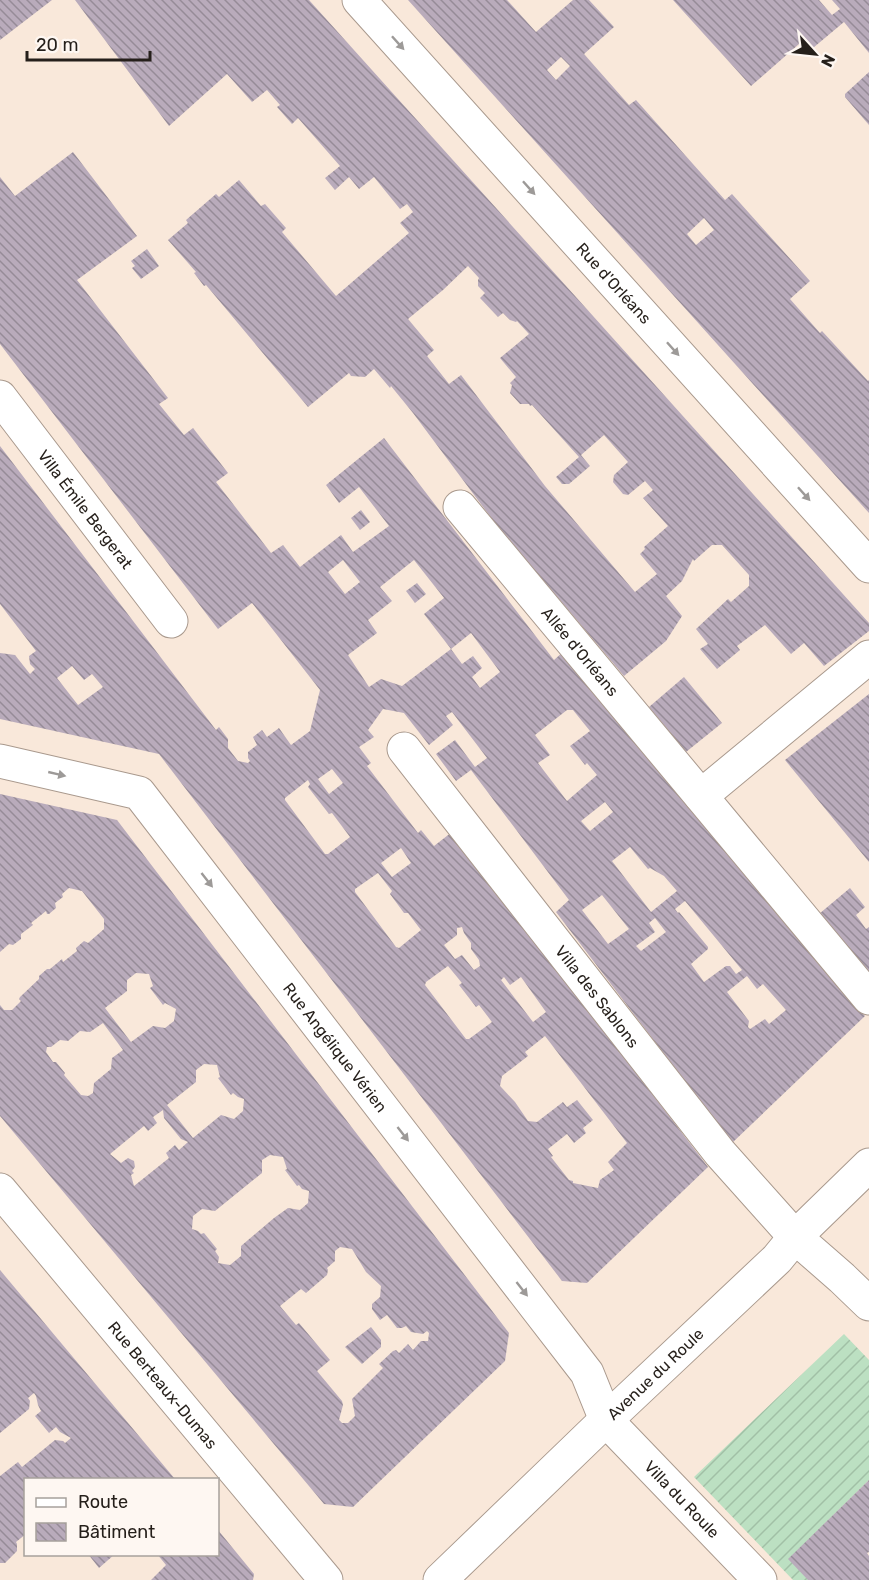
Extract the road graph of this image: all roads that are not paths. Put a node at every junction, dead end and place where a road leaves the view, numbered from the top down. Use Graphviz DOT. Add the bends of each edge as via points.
graph roads {
  1 [pos="359,0"];
  2 [pos="0,397"];
  3 [pos="460,507"];
  4 [pos="869,566"];
  5 [pos="171,621"];
  6 [pos="869,657"];
  7 [pos="404,749"];
  8 [pos="0,761"];
  9 [pos="701,796"];
  10 [pos="869,998"];
  11 [pos="869,1165"];
  12 [pos="0,1190"];
  13 [pos="795,1237"];
  14 [pos="869,1304"];
  15 [pos="606,1420"];
  16 [pos="326,1580"];
  17 [pos="440,1580"];
  18 [pos="760,1580"];
  1 -- 4 [label="street, Rue d'Orléans, one-way"];
  2 -- 5 [label="street, Villa Émile Bergerat"];
  3 -- 9 [label="street, Allée d'Orléans"];
  6 -- 9 [label="street"];
  7 -- 13 [label="street, Villa des Sablons" via="720,1153"];
  8 -- 15 [label="street, Rue Angélique Vérien, one-way" via="139,793 587,1373"];
  9 -- 10 [label="street, Allée d'Orléans"];
  11 -- 13 [label="street, Avenue du Roule"];
  12 -- 16 [label="street, Rue Berteaux-Dumas"];
  13 -- 14 [label="street, Villa des Sablons"];
  13 -- 15 [label="street, Avenue du Roule" via="777,1259"];
  15 -- 17 [label="street, Avenue du Roule"];
  15 -- 18 [label="street, Villa du Roule"];
}
